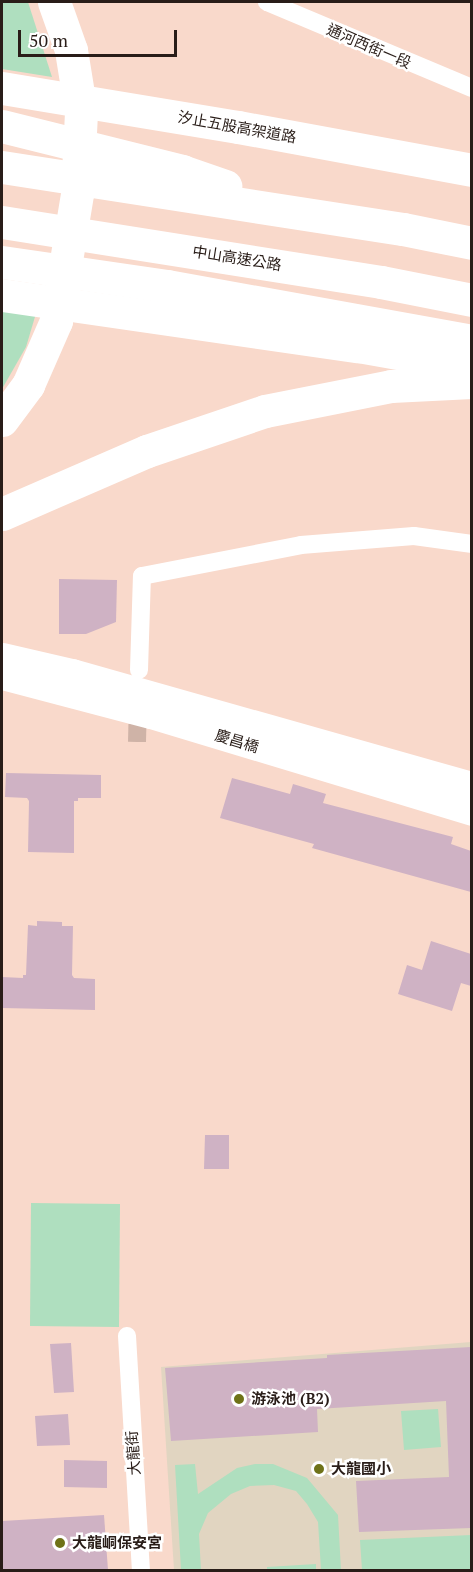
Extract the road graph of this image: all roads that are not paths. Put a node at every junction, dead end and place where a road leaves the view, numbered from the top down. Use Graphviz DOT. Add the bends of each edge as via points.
graph roads {
  1 [pos="54,2"];
  2 [pos="267,2"];
  3 [pos="2,88"];
  4 [pos="471,88"];
  5 [pos="10,129"];
  6 [pos="9,169"];
  7 [pos="471,170"];
  8 [pos="179,182"];
  9 [pos="5,222"];
  10 [pos="471,243"];
  11 [pos="3,262"];
  12 [pos="2,295"];
  13 [pos="471,300"];
  14 [pos="471,341"];
  15 [pos="471,366"];
  16 [pos="471,382"];
  17 [pos="2,420"];
  18 [pos="2,514"];
  19 [pos="471,544"];
  20 [pos="2,656"];
  21 [pos="139,670"];
  22 [pos="2,676"];
  23 [pos="471,785"];
  24 [pos="471,812"];
  25 [pos="127,1336"];
  26 [pos="141,1570"];
  1 -- 17 [label="highway" via="71,50 81,112 77,194 56,321 28,385"];
  2 -- 4 [label="street, 通河西街一段"];
  3 -- 7 [label="highway, 汐止五股高架道路"];
  5 -- 8 [label="highway"];
  6 -- 8 [label="highway"];
  8 -- 10 [label="highway" via="306,214"];
  9 -- 13 [label="highway, 中山高速公路"];
  11 -- 14 [label="highway" via="167,286"];
  12 -- 15 [label="highway"];
  16 -- 18 [label="highway" via="391,386 265,411 133,456"];
  19 -- 21 [label="street" via="414,536 301,545 142,576"];
  20 -- 23 [label="street, 慶昌橋" via="72,672"];
  22 -- 24 [label="street, 慶昌橋" via="151,716"];
  25 -- 26 [label="street, 大龍街"];
}
